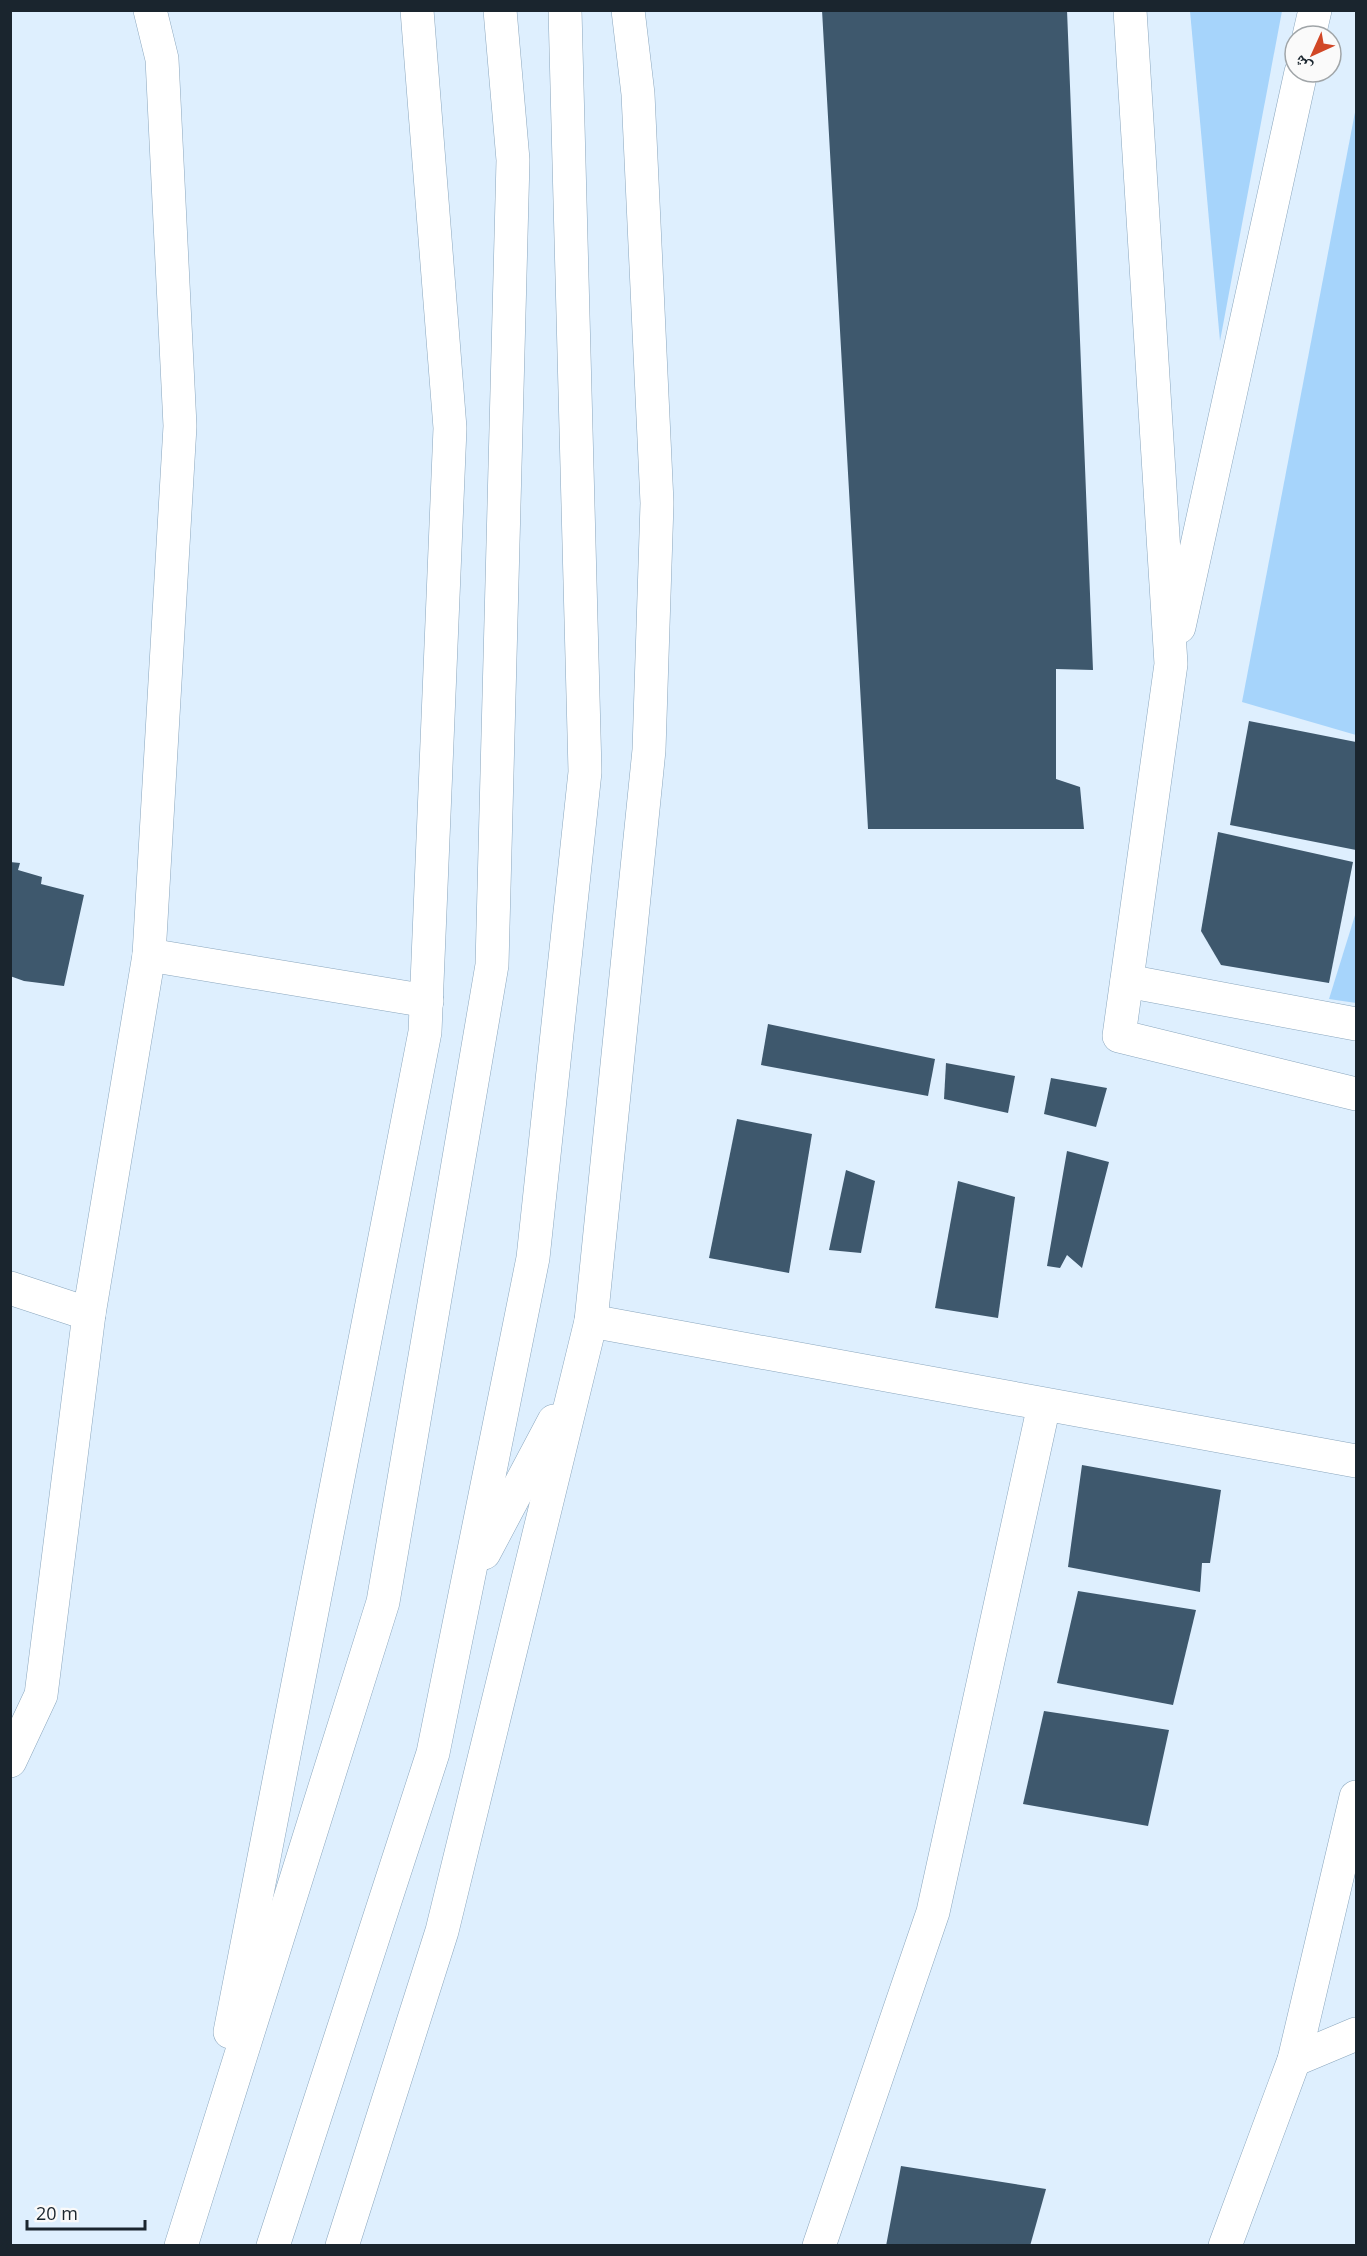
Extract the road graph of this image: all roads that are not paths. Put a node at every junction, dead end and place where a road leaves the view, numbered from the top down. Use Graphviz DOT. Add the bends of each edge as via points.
graph roads {
  1 [pos="150,10"];
  2 [pos="417,10"];
  3 [pos="500,10"];
  4 [pos="565,10"];
  5 [pos="628,10"];
  6 [pos="1130,10"];
  7 [pos="1298,84"];
  8 [pos="1171,664"];
  9 [pos="149,955"];
  10 [pos="1127,981"];
  11 [pos="426,1016"];
  12 [pos="1356,1023"];
  13 [pos="1356,1094"];
  14 [pos="10,1288"];
  15 [pos="89,1314"];
  16 [pos="591,1321"];
  17 [pos="577,1377"];
  18 [pos="1044,1405"];
  19 [pos="1356,1461"];
  20 [pos="466,1587"];
  21 [pos="10,1761"];
  22 [pos="1356,1797"];
  23 [pos="1356,2034"];
  24 [pos="1294,2060"];
  25 [pos="197,2198"];
  26 [pos="181,2246"];
  27 [pos="273,2246"];
  28 [pos="342,2246"];
  29 [pos="819,2246"];
  30 [pos="1225,2246"];
  1 -- 9 [label="street" via="162,59 180,426"];
  2 -- 11 [label="street" via="450,428"];
  3 -- 25 [label="street" via="513,160 492,965 383,1602"];
  4 -- 20 [label="street" via="585,772 533,1258"];
  5 -- 16 [label="street" via="638,94 657,503 649,750"];
  6 -- 8 [label="street"];
  7 -- 8 [label="street"];
  8 -- 10 [label="street"];
  9 -- 11 [label="street"];
  9 -- 15 [label="street"];
  10 -- 12 [label="street"];
  10 -- 13 [label="street" via="1119,1036"];
  11 -- 25 [label="street"];
  14 -- 15 [label="street"];
  15 -- 21 [label="street" via="41,1695"];
  16 -- 17 [label="street"];
  16 -- 18 [label="street"];
  17 -- 20 [label="street"];
  17 -- 28 [label="street" via="442,1931"];
  18 -- 19 [label="street"];
  18 -- 29 [label="street" via="933,1912"];
  20 -- 27 [label="street" via="433,1753"];
  22 -- 24 [label="street"];
  23 -- 24 [label="street"];
  24 -- 30 [label="street"];
  25 -- 26 [label="street"];
}
